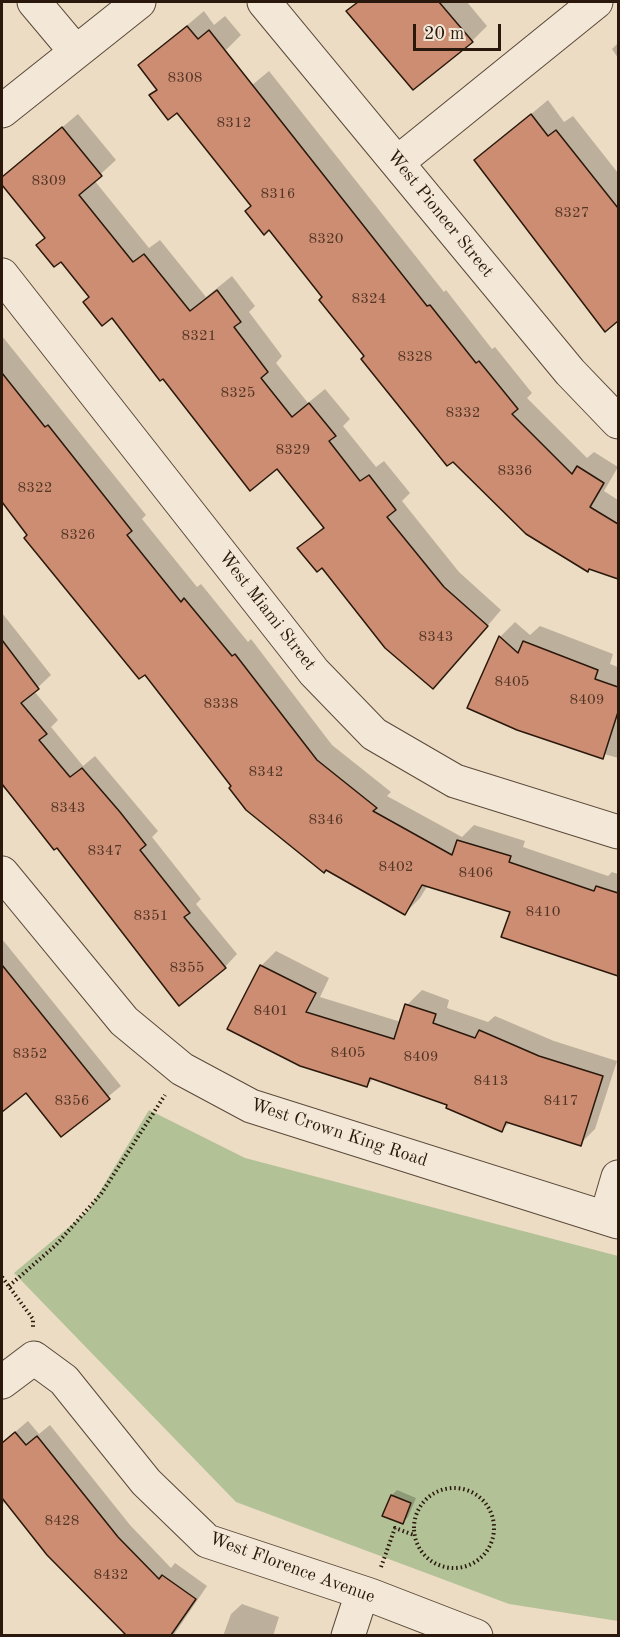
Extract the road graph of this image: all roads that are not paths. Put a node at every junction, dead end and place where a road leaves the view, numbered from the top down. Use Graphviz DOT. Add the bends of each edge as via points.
graph roads {
  1 [pos="34,2"];
  2 [pos="139,2"];
  3 [pos="264,2"];
  4 [pos="596,2"];
  5 [pos="76,52"];
  6 [pos="2,111"];
  7 [pos="398,162"];
  8 [pos="2,275"];
  9 [pos="618,422"];
  10 [pos="618,832"];
  11 [pos="2,873"];
  12 [pos="618,1176"];
  13 [pos="612,1220"];
  14 [pos="2,1382"];
  15 [pos="366,1594"];
  16 [pos="348,1635"];
  17 [pos="476,1635"];
  1 -- 5 [label="street"];
  2 -- 5 [label="street"];
  3 -- 7 [label="street, West Pioneer Street"];
  4 -- 7 [label="street"];
  5 -- 6 [label="street"];
  7 -- 9 [label="street, West Pioneer Street" via="570,372"];
  8 -- 10 [label="street, West Miami Street" via="314,672 375,734 455,781"];
  11 -- 13 [label="street, West Crown King Road" via="124,1021 182,1069 250,1106"];
  12 -- 13 [label="street"];
  14 -- 15 [label="street, West Florence Avenue" via="34,1358 64,1380 146,1482 207,1541"];
  15 -- 16 [label="street"];
  15 -- 17 [label="street, West Florence Avenue"];
}
